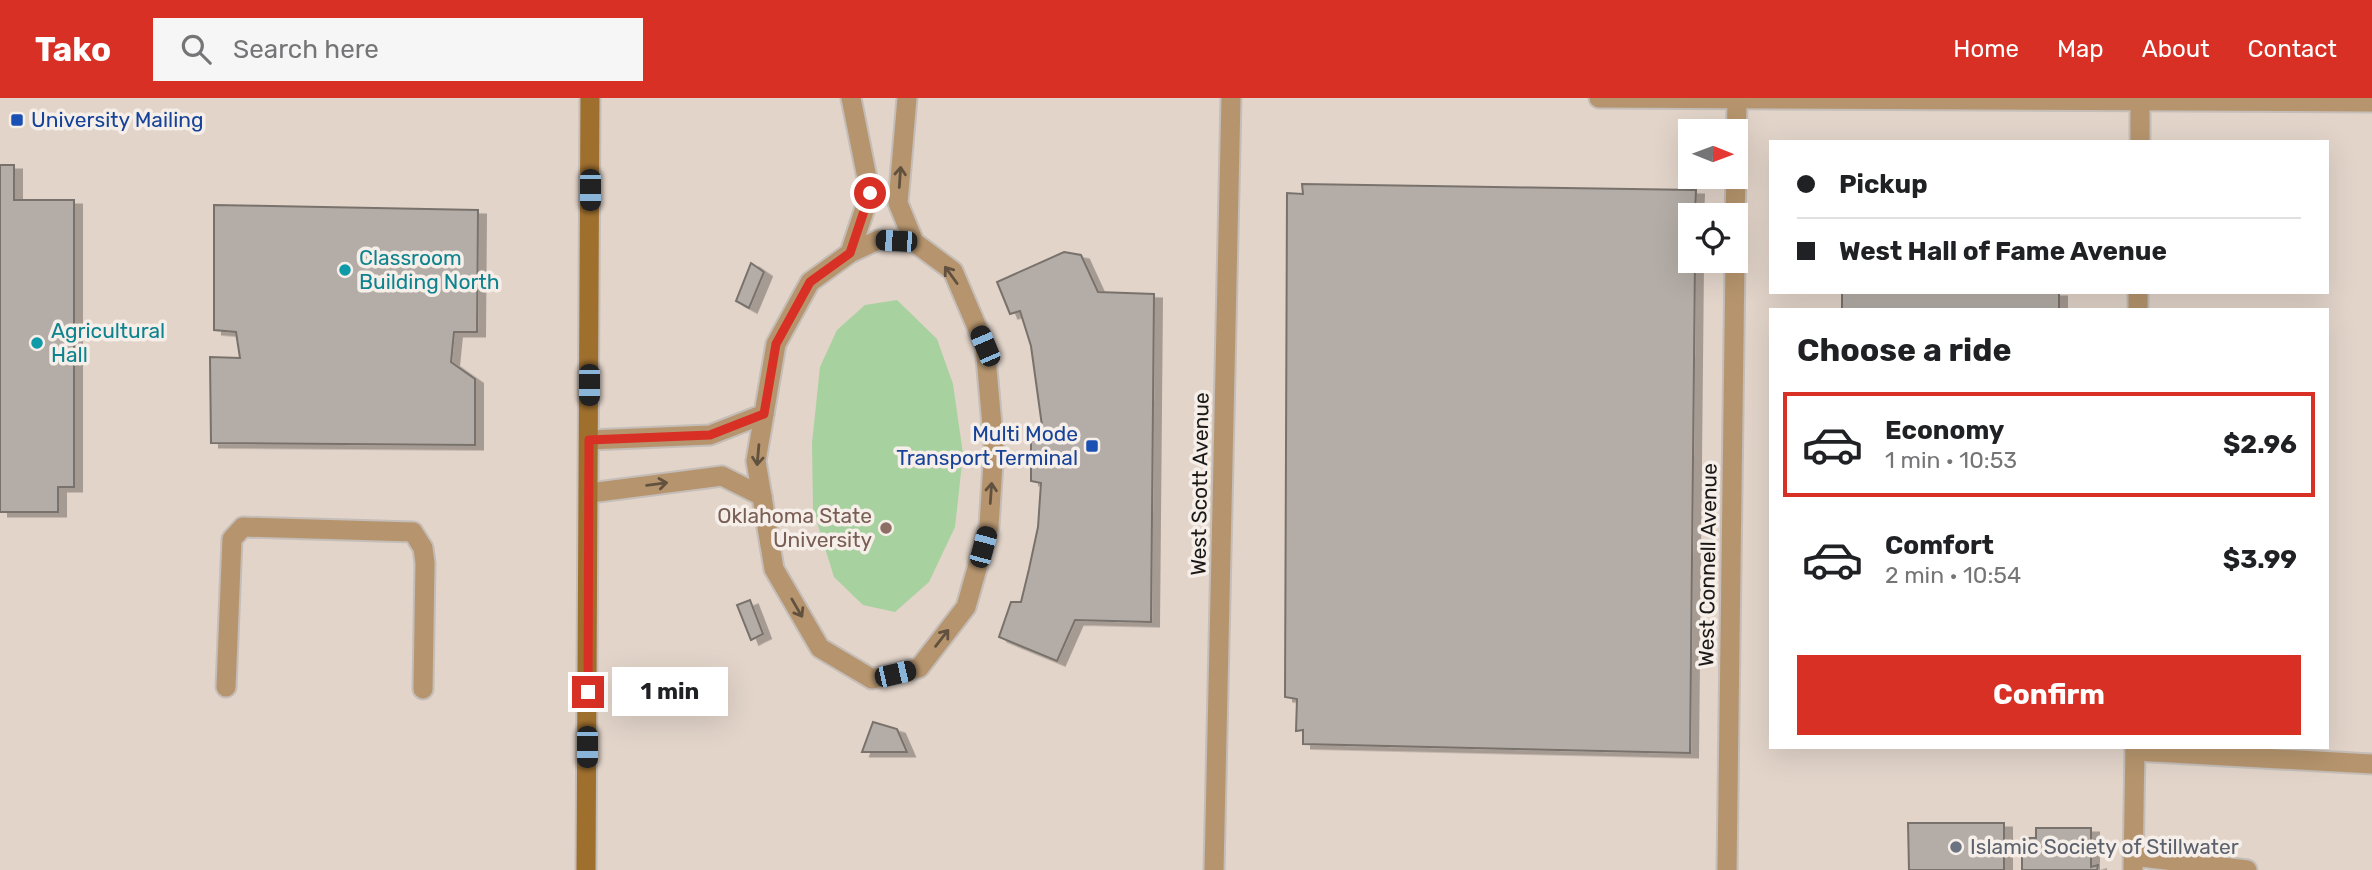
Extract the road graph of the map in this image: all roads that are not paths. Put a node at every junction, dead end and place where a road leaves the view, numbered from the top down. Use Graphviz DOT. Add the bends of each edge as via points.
graph roads {
  1 [pos="590,98"];
  2 [pos="851,98"];
  3 [pos="907,98"];
  4 [pos="1231,98"];
  5 [pos="1599,98"];
  6 [pos="1737,100"];
  7 [pos="2372,102"];
  8 [pos="2140,103"];
  9 [pos="1737,119"];
  10 [pos="2140,140"];
  11 [pos="914,242"];
  12 [pos="850,253"];
  13 [pos="1735,273"];
  14 [pos="764,414"];
  15 [pos="589,440"];
  16 [pos="590,493"];
  17 [pos="762,496"];
  18 [pos="226,687"];
  19 [pos="423,689"];
  20 [pos="2135,749"];
  21 [pos="2372,764"];
  22 [pos="2133,863"];
  23 [pos="586,870"];
  24 [pos="1214,870"];
  25 [pos="1727,870"];
  26 [pos="2247,870"];
  1 -- 15 [label="main road"];
  2 -- 12 [label="street" via="870,193"];
  11 -- 3 [label="street, one-way" via="898,204"];
  4 -- 24 [label="street, West Scott Avenue"];
  5 -- 6 [label="street"];
  6 -- 8 [label="street"];
  6 -- 9 [label="street"];
  7 -- 8 [label="street"];
  8 -- 10 [label="street"];
  11 -- 12 [label="street" via="878,240"];
  17 -- 11 [label="street, one-way" via="774,569 820,648 872,679 919,668 966,607 989,526 995,448 985,346 953,271"];
  12 -- 14 [label="street" via="810,282 776,344"];
  13 -- 25 [label="street, West Connell Avenue"];
  14 -- 15 [label="street" via="710,435"];
  14 -- 17 [label="street, one-way" via="756,461"];
  15 -- 16 [label="main road"];
  16 -- 17 [label="street, one-way" via="723,476"];
  16 -- 23 [label="main road"];
  18 -- 19 [label="street" via="232,538 243,527 413,532 423,548 425,563"];
  20 -- 21 [label="street"];
  20 -- 22 [label="street"];
  22 -- 26 [label="street"];
}
